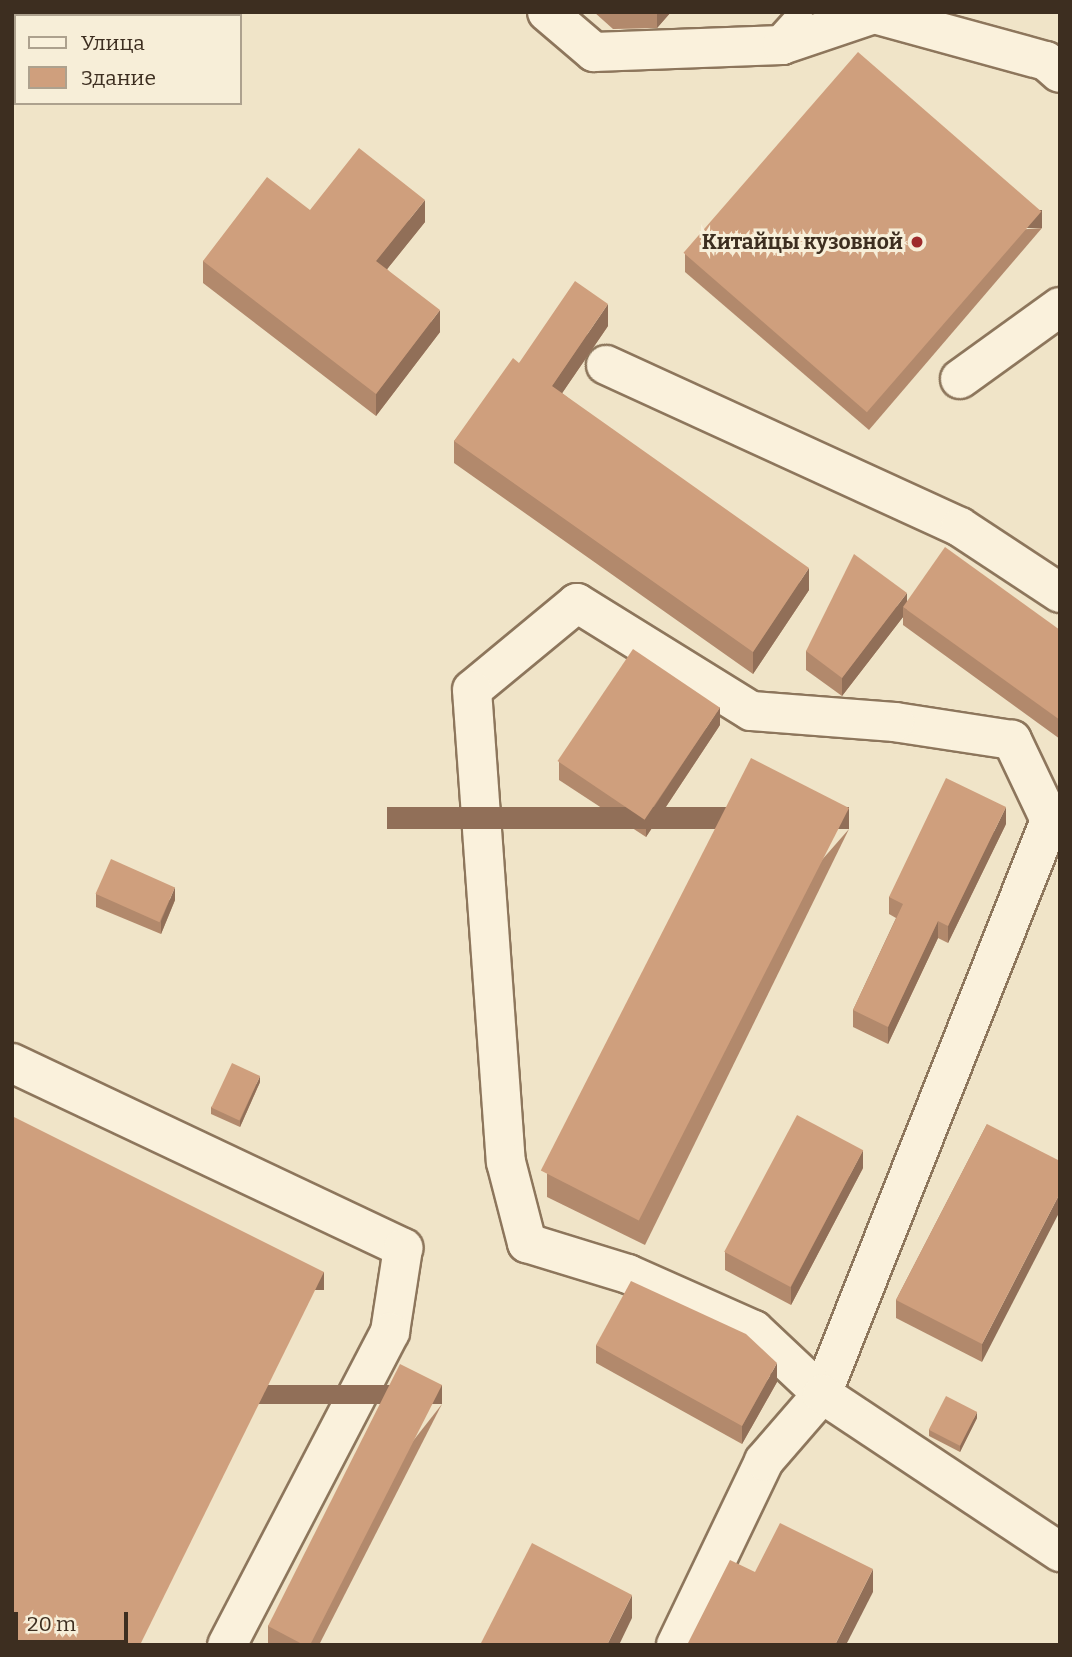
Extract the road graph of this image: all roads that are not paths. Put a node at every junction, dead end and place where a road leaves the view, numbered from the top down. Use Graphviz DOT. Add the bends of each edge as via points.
graph roads {
  1 [pos="547,12"];
  2 [pos="811,12"];
  3 [pos="782,45"];
  4 [pos="1060,73"];
  5 [pos="1060,307"];
  6 [pos="606,365"];
  7 [pos="960,379"];
  8 [pos="1060,593"];
  9 [pos="12,1063"];
  10 [pos="822,1394"];
  11 [pos="1058,1547"];
  12 [pos="226,1645"];
  13 [pos="676,1645"];
  1 -- 3 [label="lane" via="594,52"];
  2 -- 3 [label="lane"];
  3 -- 4 [label="lane" via="874,14 1046,61"];
  5 -- 7 [label="lane"];
  6 -- 8 [label="lane" via="960,527"];
  9 -- 12 [label="lane" via="403,1248 390,1332"];
  10 -- 10 [label="lane" via="1050,820 1012,740 894,722 751,711 577,603 472,691 506,1162 527,1243 628,1274 754,1330"];
  10 -- 11 [label="lane"];
  10 -- 13 [label="lane" via="764,1461"];
}
